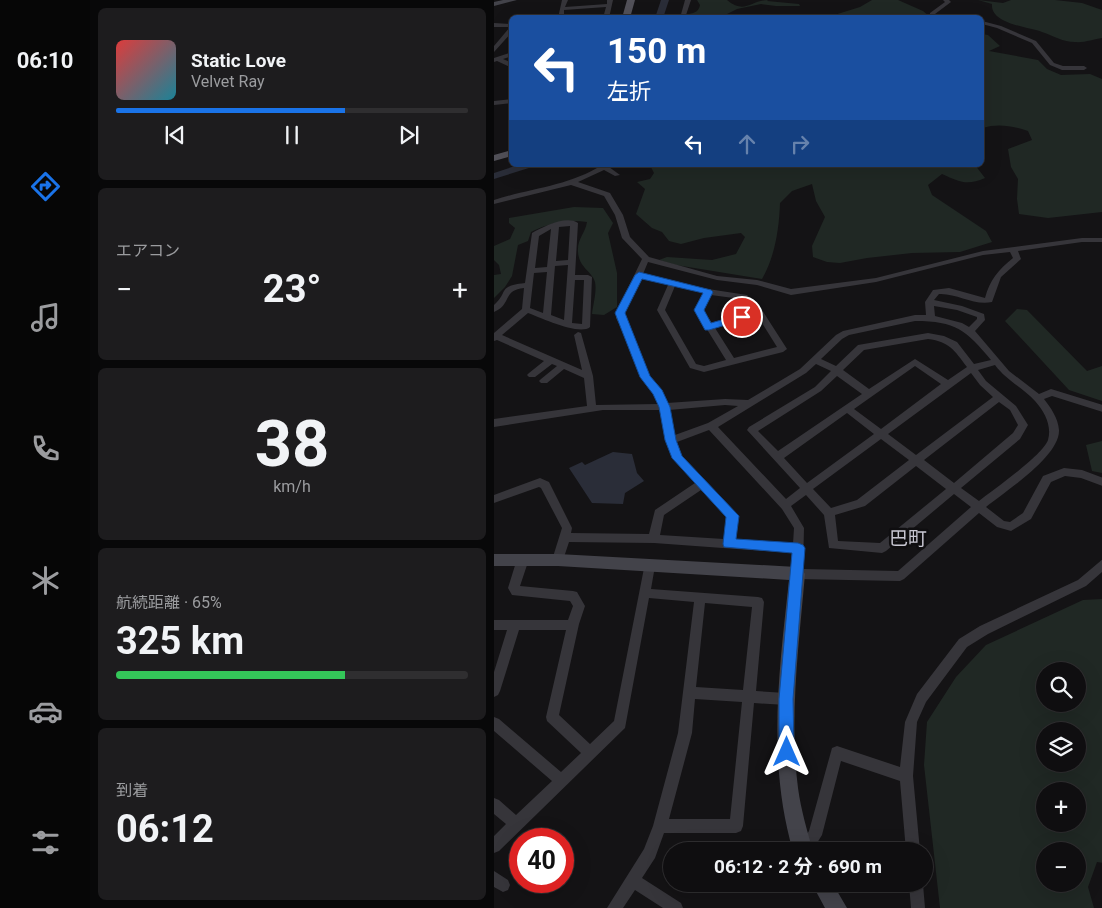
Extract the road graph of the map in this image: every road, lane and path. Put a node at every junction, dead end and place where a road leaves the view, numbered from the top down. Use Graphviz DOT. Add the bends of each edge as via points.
graph roads {
  1 [pos="513,0"];
  2 [pos="565,0"];
  3 [pos="631,0"];
  4 [pos="688,0"];
  5 [pos="946,0"];
  6 [pos="609,2"];
  7 [pos="494,4"];
  8 [pos="562,9"];
  9 [pos="562,15"];
  10 [pos="607,15"];
  11 [pos="627,15"];
  12 [pos="683,15"];
  13 [pos="934,15"];
  14 [pos="984,24"];
  15 [pos="494,25"];
  16 [pos="509,29"];
  17 [pos="509,30"];
  18 [pos="501,32"];
  19 [pos="509,32"];
  20 [pos="495,49"];
  21 [pos="509,49"];
  22 [pos="509,55"];
  23 [pos="496,60"];
  24 [pos="509,65"];
  25 [pos="1084,68"];
  26 [pos="509,101"];
  27 [pos="494,103"];
  28 [pos="509,154"];
  29 [pos="494,158"];
  30 [pos="603,167"];
  31 [pos="606,167"];
  32 [pos="617,175"];
  33 [pos="571,182"];
  34 [pos="494,202"];
  35 [pos="555,225"];
  36 [pos="1102,240"];
  37 [pos="1013,249"];
  38 [pos="646,259"];
  39 [pos="572,262"];
  40 [pos="551,266"];
  41 [pos="531,271"];
  42 [pos="639,275"];
  43 [pos="571,278"];
  44 [pos="672,284"];
  45 [pos="528,285"];
  46 [pos="708,292"];
  47 [pos="929,302"];
  48 [pos="494,309"];
  49 [pos="527,310"];
  50 [pos="759,312"];
  51 [pos="547,316"];
  52 [pos="931,318"];
  53 [pos="568,324"];
  54 [pos="709,327"];
  55 [pos="970,331"];
  56 [pos="578,335"];
  57 [pos="495,337"];
  58 [pos="551,360"];
  59 [pos="815,360"];
  60 [pos="732,362"];
  61 [pos="996,362"];
  62 [pos="564,365"];
  63 [pos="972,368"];
  64 [pos="836,370"];
  65 [pos="532,375"];
  66 [pos="588,376"];
  67 [pos="544,381"];
  68 [pos="948,384"];
  69 [pos="869,394"];
  70 [pos="999,397"];
  71 [pos="1038,398"];
  72 [pos="750,404"];
  73 [pos="664,407"];
  74 [pos="592,409"];
  75 [pos="848,409"];
  76 [pos="1102,409"];
  77 [pos="494,423"];
  78 [pos="711,426"];
  79 [pos="881,434"];
  80 [pos="670,440"];
  81 [pos="777,458"];
  82 [pos="917,460"];
  83 [pos="1102,482"];
  84 [pos="702,484"];
  85 [pos="807,488"];
  86 [pos="954,488"];
  87 [pos="494,499"];
  88 [pos="785,505"];
  89 [pos="979,507"];
  90 [pos="829,513"];
  91 [pos="566,537"];
  92 [pos="654,539"];
  93 [pos="729,544"];
  94 [pos="798,548"];
  95 [pos="523,559"];
  96 [pos="494,560"];
  97 [pos="558,560"];
  98 [pos="1102,563"];
  99 [pos="649,566"];
  100 [pos="797,574"];
  101 [pos="644,593"];
  102 [pos="700,598"];
  103 [pos="494,625"];
  104 [pos="515,626"];
  105 [pos="572,626"];
  106 [pos="498,668"];
  107 [pos="494,692"];
  108 [pos="690,693"];
  109 [pos="748,696"];
  110 [pos="786,699"];
  111 [pos="494,723"];
  112 [pos="591,753"];
  113 [pos="906,776"];
  114 [pos="562,781"];
  115 [pos="494,804"];
  116 [pos="517,824"];
  117 [pos="660,826"];
  118 [pos="801,842"];
  119 [pos="810,842"];
  120 [pos="912,842"];
  121 [pos="494,846"];
  122 [pos="633,880"];
  123 [pos="827,892"];
  124 [pos="917,892"];
  125 [pos="617,907"];
  126 [pos="676,908"];
  127 [pos="837,908"];
  128 [pos="918,908"];
  1 -- 7 [label="street"];
  2 -- 8 [label="street"];
  3 -- 11 [label="main road"];
  4 -- 12 [label="street"];
  5 -- 13 [label="street" via="948,2"];
  6 -- 8 [label="street"];
  6 -- 10 [label="street"];
  8 -- 9 [label="street"];
  14 -- 25 [label="street" via="1034,42 1052,64 1062,68"];
  15 -- 16 [label="street"];
  17 -- 18 [label="street"];
  19 -- 20 [label="street"];
  20 -- 21 [label="street"];
  22 -- 23 [label="street"];
  23 -- 24 [label="street"];
  26 -- 27 [label="street"];
  28 -- 29 [label="main road"];
  30 -- 33 [label="street"];
  31 -- 32 [label="street"];
  33 -- 34 [label="street"];
  33 -- 38 [label="street" via="607,195 619,214 626,238"];
  35 -- 39 [label="street" via="574,223"];
  35 -- 40 [label="street"];
  35 -- 41 [label="street" via="535,235"];
  36 -- 37 [label="street"];
  37 -- 38 [label="street" via="983,253 876,280 790,292 757,283 717,278"];
  37 -- 47 [label="street" via="1017,259 999,273 989,290 989,300 946,291 936,292"];
  38 -- 42 [label="street"];
  39 -- 40 [label="street"];
  39 -- 43 [label="street"];
  40 -- 41 [label="street"];
  40 -- 51 [label="street"];
  41 -- 45 [label="street"];
  42 -- 44 [label="street"];
  42 -- 73 [label="street" via="620,318 645,377"];
  43 -- 53 [label="street"];
  43 -- 53 [label="street" via="588,277 586,327"];
  44 -- 46 [label="street"];
  44 -- 60 [label="street" via="661,310 693,366 704,369"];
  45 -- 48 [label="street" via="513,286 507,290"];
  45 -- 49 [label="street"];
  46 -- 50 [label="street" via="744,297"];
  46 -- 54 [label="street" via="699,310"];
  47 -- 52 [label="street"];
  47 -- 55 [label="street" via="981,316"];
  49 -- 51 [label="street"];
  49 -- 57 [label="street"];
  50 -- 54 [label="street"];
  50 -- 60 [label="street" via="783,349"];
  51 -- 53 [label="street"];
  52 -- 55 [label="street" via="954,323"];
  52 -- 59 [label="street" via="915,318 846,333"];
  54 -- 60 [label="street"];
  55 -- 61 [label="street"];
  56 -- 66 [label="street"];
  57 -- 58 [label="street"];
  58 -- 62 [label="street"];
  58 -- 65 [label="street"];
  59 -- 64 [label="street"];
  59 -- 72 [label="street"];
  61 -- 63 [label="street"];
  61 -- 71 [label="street"];
  62 -- 66 [label="street"];
  62 -- 67 [label="street"];
  63 -- 64 [label="street" via="954,344 928,336 861,347"];
  63 -- 68 [label="street"];
  63 -- 70 [label="street"];
  64 -- 69 [label="street"];
  64 -- 81 [label="street" via="818,390 752,430"];
  66 -- 74 [label="street"];
  68 -- 69 [label="street" via="915,362"];
  68 -- 79 [label="street"];
  69 -- 75 [label="street"];
  70 -- 82 [label="street"];
  70 -- 86 [label="street" via="1013,408 1023,425 1017,436"];
  71 -- 76 [label="street" via="1051,392"];
  71 -- 89 [label="street" via="1050,414 1054,430 1052,443 1041,457"];
  72 -- 73 [label="street" via="725,402"];
  72 -- 78 [label="street"];
  73 -- 74 [label="street"];
  73 -- 80 [label="street"];
  74 -- 77 [label="street"];
  75 -- 79 [label="street"];
  75 -- 81 [label="street"];
  78 -- 80 [label="street"];
  78 -- 88 [label="street"];
  79 -- 82 [label="street"];
  79 -- 85 [label="street"];
  80 -- 84 [label="street" via="678,458"];
  81 -- 85 [label="street"];
  82 -- 86 [label="street"];
  82 -- 90 [label="street" via="861,503"];
  83 -- 89 [label="street" via="1082,474 1064,472 1047,479 1027,516 1010,527"];
  84 -- 92 [label="street" via="666,506 659,514"];
  84 -- 93 [label="street" via="732,516"];
  85 -- 88 [label="street"];
  85 -- 90 [label="street"];
  86 -- 89 [label="street"];
  86 -- 90 [label="street" via="882,548 833,545"];
  87 -- 91 [label="street" via="540,482 568,528"];
  88 -- 94 [label="street" via="798,528"];
  89 -- 100 [label="street" via="900,576"];
  91 -- 92 [label="street"];
  91 -- 97 [label="street"];
  92 -- 93 [label="street"];
  93 -- 94 [label="street"];
  94 -- 100 [label="street"];
  95 -- 96 [label="street"];
  95 -- 97 [label="street"];
  95 -- 105 [label="street" via="514,588 516,591 572,596 579,606"];
  97 -- 99 [label="street"];
  98 -- 113 [label="street" via="1082,583 963,642 922,698 911,722"];
  99 -- 100 [label="street"];
  99 -- 101 [label="street"];
  100 -- 110 [label="street"];
  101 -- 102 [label="street"];
  101 -- 112 [label="street" via="620,724"];
  102 -- 108 [label="street"];
  102 -- 109 [label="street" via="758,602"];
  103 -- 104 [label="street"];
  104 -- 105 [label="street"];
  104 -- 106 [label="street"];
  105 -- 112 [label="street" via="552,718"];
  106 -- 107 [label="street"];
  108 -- 109 [label="street"];
  108 -- 117 [label="street" via="685,732"];
  109 -- 110 [label="street"];
  109 -- 117 [label="street" via="736,826"];
  110 -- 118 [label="street" via="787,769"];
  111 -- 114 [label="street"];
  112 -- 114 [label="street"];
  113 -- 119 [label="street" via="837,753 815,836"];
  113 -- 120 [label="street"];
  114 -- 116 [label="street"];
  115 -- 116 [label="street"];
  116 -- 121 [label="street"];
  117 -- 122 [label="street" via="650,853"];
  122 -- 125 [label="street"];
  122 -- 126 [label="street"];
  123 -- 127 [label="street"];
  124 -- 128 [label="street"];
}
